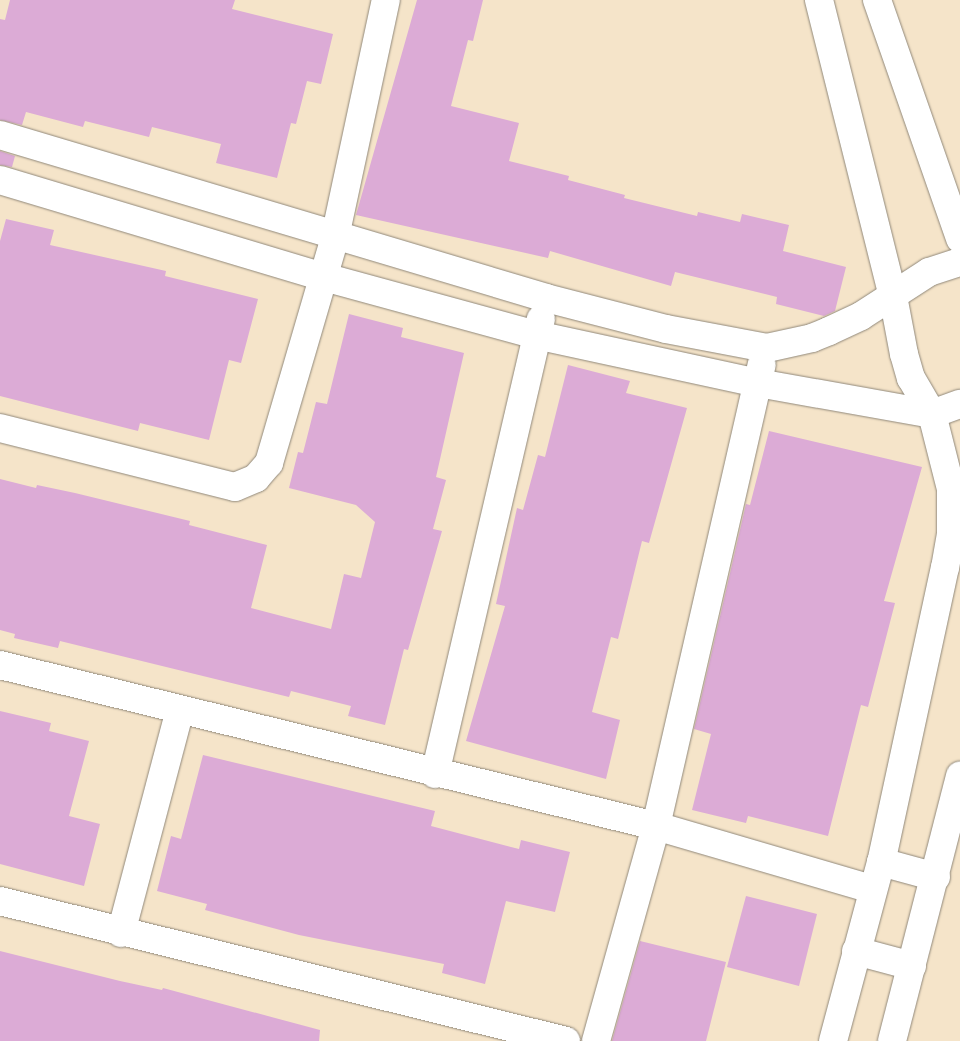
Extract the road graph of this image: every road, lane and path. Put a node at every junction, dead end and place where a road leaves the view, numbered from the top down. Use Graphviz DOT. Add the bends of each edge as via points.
graph roads {
  1 [pos="819,0"];
  2 [pos="877,0"];
  3 [pos="382,1"];
  4 [pos="0,135"];
  5 [pos="0,180"];
  6 [pos="335,237"];
  7 [pos="960,239"];
  8 [pos="960,262"];
  9 [pos="324,277"];
  10 [pos="893,296"];
  11 [pos="546,298"];
  12 [pos="536,335"];
  13 [pos="767,348"];
  14 [pos="758,384"];
  15 [pos="960,404"];
  16 [pos="932,414"];
  17 [pos="0,428"];
  18 [pos="0,665"];
  19 [pos="180,710"];
  20 [pos="435,774"];
  21 [pos="960,776"];
  22 [pos="656,826"];
  23 [pos="881,862"];
  24 [pos="936,877"];
  25 [pos="872,889"];
  26 [pos="0,901"];
  27 [pos="121,933"];
  28 [pos="856,951"];
  29 [pos="912,966"];
  30 [pos="566,1041"];
  31 [pos="596,1041"];
  32 [pos="833,1041"];
  33 [pos="892,1041"];
  1 -- 10 [label="street"];
  2 -- 7 [label="street"];
  3 -- 6 [label="street"];
  4 -- 6 [label="street"];
  5 -- 9 [label="street"];
  6 -- 9 [label="street"];
  6 -- 11 [label="street"];
  8 -- 10 [label="street" via="929,272"];
  9 -- 12 [label="street"];
  9 -- 17 [label="street" via="269,463 256,478 236,487"];
  10 -- 13 [label="street" via="861,316 812,338"];
  10 -- 16 [label="street" via="912,378"];
  11 -- 12 [label="street"];
  11 -- 13 [label="street" via="666,329"];
  12 -- 14 [label="street"];
  12 -- 20 [label="street"];
  13 -- 14 [label="street"];
  14 -- 16 [label="street"];
  14 -- 22 [label="street"];
  15 -- 16 [label="street"];
  16 -- 23 [label="street" via="951,489 951,534"];
  18 -- 19 [label="street"];
  19 -- 20 [label="street"];
  19 -- 27 [label="street"];
  20 -- 22 [label="street"];
  21 -- 24 [label="street"];
  22 -- 25 [label="street"];
  22 -- 31 [label="street"];
  23 -- 24 [label="street"];
  23 -- 25 [label="street"];
  24 -- 29 [label="street"];
  25 -- 28 [label="street"];
  26 -- 27 [label="street"];
  27 -- 30 [label="street"];
  28 -- 29 [label="street"];
  28 -- 32 [label="street"];
  29 -- 33 [label="street"];
}
